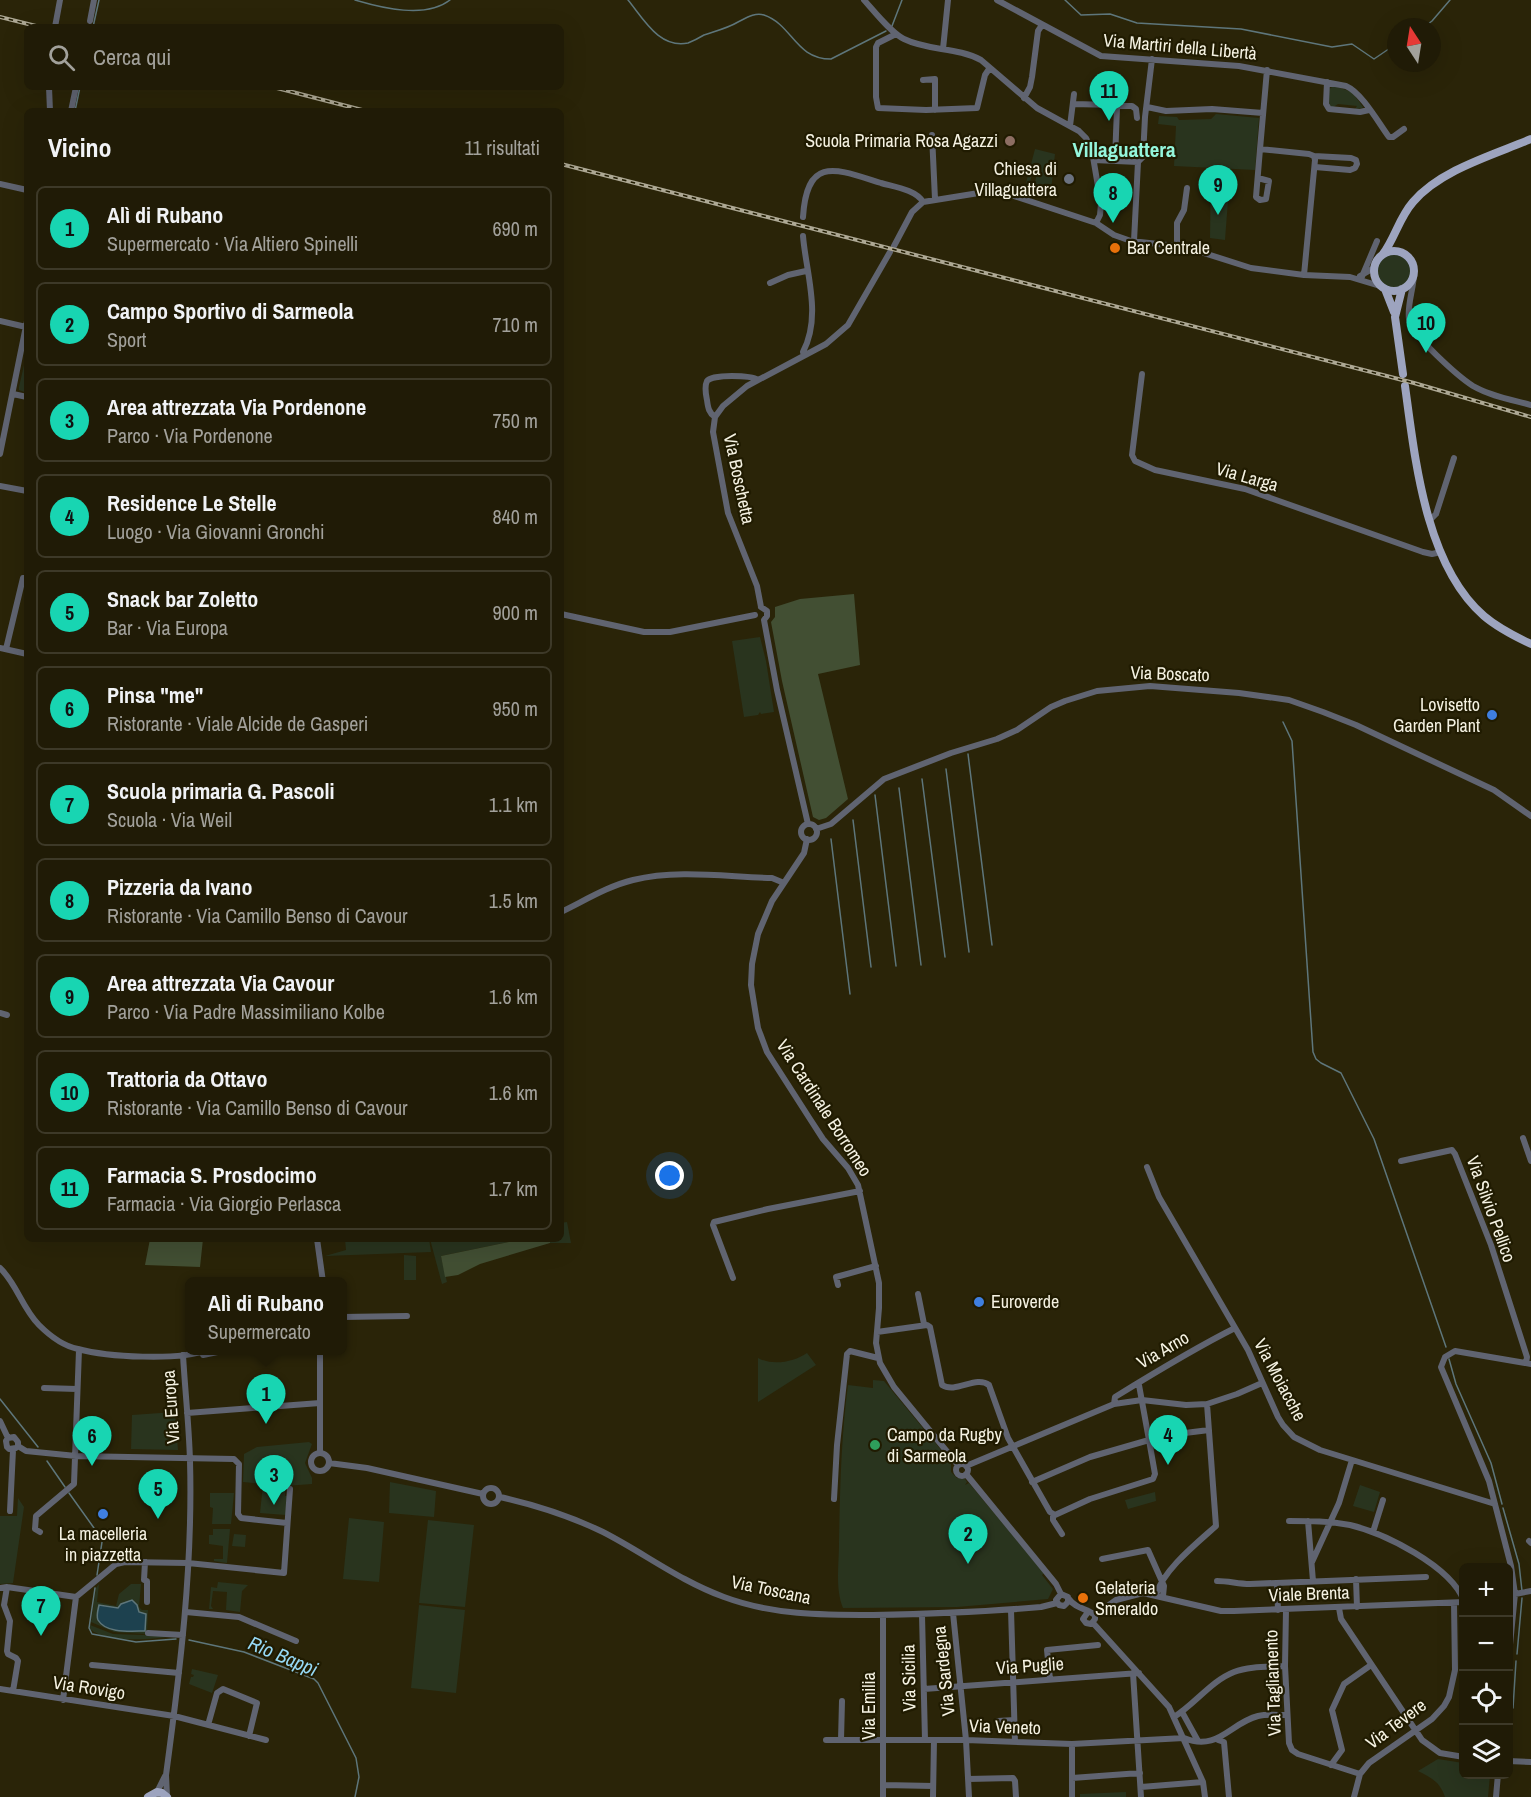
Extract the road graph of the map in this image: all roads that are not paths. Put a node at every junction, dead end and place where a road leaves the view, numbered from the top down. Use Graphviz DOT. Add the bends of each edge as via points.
graph roads {
  1 [pos="60,0"];
  2 [pos="94,0"];
  3 [pos="864,0"];
  4 [pos="948,0"];
  5 [pos="997,0"];
  6 [pos="90,21"];
  7 [pos="56,24"];
  8 [pos="1042,25"];
  9 [pos="896,34"];
  10 [pos="943,49"];
  11 [pos="1152,59"];
  12 [pos="989,69"];
  13 [pos="1267,70"];
  14 [pos="923,80"];
  15 [pos="1328,82"];
  16 [pos="49,90"];
  17 [pos="75,90"];
  18 [pos="1074,94"];
  19 [pos="1024,98"];
  20 [pos="1073,104"];
  21 [pos="1147,107"];
  22 [pos="50,108"];
  23 [pos="72,108"];
  24 [pos="1117,108"];
  25 [pos="935,110"];
  26 [pos="1368,110"];
  27 [pos="1263,113"];
  28 [pos="1137,118"];
  29 [pos="1070,126"];
  30 [pos="1404,129"];
  31 [pos="932,135"];
  32 [pos="1531,139"];
  33 [pos="1260,149"];
  34 [pos="1314,156"];
  35 [pos="1094,160"];
  36 [pos="1115,160"];
  37 [pos="1138,162"];
  38 [pos="1315,167"];
  39 [pos="1258,177"];
  40 [pos="0,184"];
  41 [pos="1186,188"];
  42 [pos="24,189"];
  43 [pos="935,199"];
  44 [pos="923,202"];
  45 [pos="803,217"];
  46 [pos="1096,223"];
  47 [pos="1398,225"];
  48 [pos="803,236"];
  49 [pos="1134,241"];
  50 [pos="1377,241"];
  51 [pos="1177,246"];
  52 [pos="1383,254"];
  53 [pos="1404,254"];
  54 [pos="1374,268"];
  55 [pos="807,271"];
  56 [pos="1414,273"];
  57 [pos="1304,275"];
  58 [pos="1361,278"];
  59 [pos="770,283"];
  60 [pos="1382,287"];
  61 [pos="1402,289"];
  62 [pos="1398,301"];
  63 [pos="1410,303"];
  64 [pos="1395,316"];
  65 [pos="0,321"];
  66 [pos="24,324"];
  67 [pos="24,335"];
  68 [pos="804,355"];
  69 [pos="1142,374"];
  70 [pos="1403,374"];
  71 [pos="758,380"];
  72 [pos="1405,386"];
  73 [pos="13,394"];
  74 [pos="24,396"];
  75 [pos="1531,405"];
  76 [pos="715,417"];
  77 [pos="0,454"];
  78 [pos="1454,458"];
  79 [pos="0,486"];
  80 [pos="24,490"];
  81 [pos="1430,520"];
  82 [pos="1441,552"];
  83 [pos="23,578"];
  84 [pos="761,607"];
  85 [pos="564,615"];
  86 [pos="755,615"];
  87 [pos="764,620"];
  88 [pos="1531,644"];
  89 [pos="3,648"];
  90 [pos="24,653"];
  91 [pos="1531,816"];
  92 [pos="808,824"];
  93 [pos="816,829"];
  94 [pos="807,840"];
  95 [pos="784,883"];
  96 [pos="564,911"];
  97 [pos="1523,1138"];
  98 [pos="1401,1161"];
  99 [pos="1531,1161"];
  100 [pos="1147,1167"];
  101 [pos="860,1191"];
  102 [pos="317,1242"];
  103 [pos="876,1266"];
  104 [pos="0,1268"];
  105 [pos="322,1277"];
  106 [pos="733,1278"];
  107 [pos="838,1285"];
  108 [pos="918,1294"];
  109 [pos="407,1316"];
  110 [pos="347,1317"];
  111 [pos="924,1324"];
  112 [pos="1235,1328"];
  113 [pos="877,1332"];
  114 [pos="79,1350"];
  115 [pos="190,1355"];
  116 [pos="321,1355"];
  117 [pos="183,1356"];
  118 [pos="878,1358"];
  119 [pos="1528,1364"];
  120 [pos="1262,1383"];
  121 [pos="1139,1385"];
  122 [pos="44,1388"];
  123 [pos="77,1389"];
  124 [pos="1142,1400"];
  125 [pos="320,1403"];
  126 [pos="1114,1404"];
  127 [pos="1207,1404"];
  128 [pos="187,1413"];
  129 [pos="0,1420"];
  130 [pos="1209,1430"];
  131 [pos="1149,1440"];
  132 [pos="1011,1446"];
  133 [pos="15,1448"];
  134 [pos="320,1453"];
  135 [pos="76,1456"];
  136 [pos="190,1459"];
  137 [pos="1352,1460"];
  138 [pos="329,1463"];
  139 [pos="958,1465"];
  140 [pos="966,1466"];
  141 [pos="966,1474"];
  142 [pos="1032,1482"];
  143 [pos="290,1489"];
  144 [pos="483,1494"];
  145 [pos="500,1497"];
  146 [pos="834,1499"];
  147 [pos="1383,1500"];
  148 [pos="1494,1500"];
  149 [pos="10,1511"];
  150 [pos="1053,1514"];
  151 [pos="1289,1521"];
  152 [pos="1308,1521"];
  153 [pos="1331,1522"];
  154 [pos="287,1523"];
  155 [pos="40,1532"];
  156 [pos="1373,1532"];
  157 [pos="1062,1534"];
  158 [pos="1102,1559"];
  159 [pos="145,1562"];
  160 [pos="1312,1562"];
  161 [pos="188,1563"];
  162 [pos="1426,1577"];
  163 [pos="1356,1579"];
  164 [pos="1217,1581"];
  165 [pos="1312,1581"];
  166 [pos="1162,1583"];
  167 [pos="1276,1583"];
  168 [pos="3,1588"];
  169 [pos="1531,1591"];
  170 [pos="1061,1594"];
  171 [pos="1459,1594"];
  172 [pos="1515,1594"];
  173 [pos="1160,1596"];
  174 [pos="76,1597"];
  175 [pos="1513,1598"];
  176 [pos="1069,1599"];
  177 [pos="147,1602"];
  178 [pos="1454,1602"];
  179 [pos="1459,1602"];
  180 [pos="1060,1605"];
  181 [pos="2,1607"];
  182 [pos="1357,1607"];
  183 [pos="1339,1608"];
  184 [pos="1011,1610"];
  185 [pos="1278,1610"];
  186 [pos="1286,1610"];
  187 [pos="186,1612"];
  188 [pos="953,1613"];
  189 [pos="1091,1613"];
  190 [pos="883,1615"];
  191 [pos="922,1615"];
  192 [pos="1083,1619"];
  193 [pos="1093,1623"];
  194 [pos="148,1633"];
  195 [pos="183,1638"];
  196 [pos="296,1641"];
  197 [pos="1098,1645"];
  198 [pos="93,1665"];
  199 [pos="1371,1665"];
  200 [pos="1285,1666"];
  201 [pos="179,1673"];
  202 [pos="1136,1673"];
  203 [pos="1050,1679"];
  204 [pos="1014,1682"];
  205 [pos="959,1686"];
  206 [pos="0,1689"];
  207 [pos="924,1689"];
  208 [pos="13,1691"];
  209 [pos="63,1700"];
  210 [pos="842,1701"];
  211 [pos="1182,1712"];
  212 [pos="1287,1715"];
  213 [pos="174,1716"];
  214 [pos="1174,1717"];
  215 [pos="1014,1720"];
  216 [pos="998,1721"];
  217 [pos="208,1725"];
  218 [pos="1416,1731"];
  219 [pos="249,1736"];
  220 [pos="1184,1738"];
  221 [pos="266,1740"];
  222 [pos="826,1740"];
  223 [pos="841,1740"];
  224 [pos="884,1740"];
  225 [pos="925,1740"];
  226 [pos="934,1740"];
  227 [pos="966,1740"];
  228 [pos="1138,1740"];
  229 [pos="1218,1740"];
  230 [pos="1198,1741"];
  231 [pos="1015,1742"];
  232 [pos="1072,1744"];
  233 [pos="1459,1755"];
  234 [pos="1513,1761"];
  235 [pos="1531,1762"];
  236 [pos="1331,1765"];
  237 [pos="1140,1773"];
  238 [pos="1360,1774"];
  239 [pos="166,1775"];
  240 [pos="1072,1778"];
  241 [pos="968,1779"];
  242 [pos="1498,1779"];
  243 [pos="1203,1782"];
  244 [pos="884,1785"];
  245 [pos="933,1786"];
  246 [pos="1141,1787"];
  247 [pos="157,1792"];
  248 [pos="148,1797"];
  249 [pos="167,1797"];
  250 [pos="883,1797"];
  251 [pos="933,1797"];
  252 [pos="969,1797"];
  253 [pos="1016,1797"];
  254 [pos="1072,1797"];
  255 [pos="1142,1797"];
  256 [pos="1205,1797"];
  257 [pos="1229,1797"];
  258 [pos="1354,1797"];
  259 [pos="1496,1797"];
  1 -- 7 [label="street"];
  2 -- 6 [label="street"];
  3 -- 9 [label="street"];
  4 -- 10 [label="street"];
  5 -- 8 [label="street, Via Martiri della Libertà"];
  8 -- 11 [label="street, Via Martiri della Libertà" via="1101,56"];
  8 -- 19 [label="street" via="1030,87"];
  9 -- 10 [label="street" via="916,44"];
  9 -- 25 [label="street" via="876,47 876,106 882,110"];
  10 -- 12 [label="street" via="973,56"];
  11 -- 13 [label="street, Via Martiri della Libertà"];
  11 -- 21 [label="street"];
  12 -- 19 [label="street"];
  12 -- 25 [label="street" via="977,108"];
  13 -- 15 [label="street, Via Martiri della Libertà"];
  13 -- 27 [label="street"];
  14 -- 25 [label="street" via="935,79"];
  15 -- 26 [label="street, Via Martiri della Libertà" via="1352,88"];
  15 -- 26 [label="street" via="1329,110"];
  16 -- 22 [label="street"];
  17 -- 23 [label="street"];
  18 -- 20 [label="street"];
  19 -- 29 [label="street"];
  20 -- 24 [label="street"];
  20 -- 29 [label="street"];
  21 -- 27 [label="street" via="1166,111"];
  21 -- 37 [label="street" via="1143,157"];
  24 -- 28 [label="street" via="1132,106"];
  24 -- 36 [label="street"];
  26 -- 30 [label="street, Via Martiri della Libertà" via="1389,137"];
  27 -- 33 [label="street"];
  29 -- 35 [label="street" via="1086,138"];
  31 -- 43 [label="street"];
  32 -- 47 [label="main road" via="1437,181 1412,203"];
  33 -- 34 [label="street"];
  33 -- 39 [label="street"];
  34 -- 38 [label="street"];
  34 -- 38 [label="street" via="1351,158 1357,165 1350,170"];
  35 -- 36 [label="street"];
  35 -- 46 [label="street" via="1101,204"];
  36 -- 37 [label="street"];
  37 -- 49 [label="street"];
  38 -- 57 [label="street"];
  40 -- 42 [label="street"];
  41 -- 51 [label="street" via="1184,210 1177,223"];
  43 -- 44 [label="street"];
  43 -- 46 [label="street" via="1005,193"];
  44 -- 45 [label="street" via="917,195 899,188 833,170 820,173 808,185"];
  44 -- 68 [label="street, Via Boschetta" via="912,212 848,325 826,344"];
  46 -- 49 [label="street" via="1114,235"];
  47 -- 52 [label="main road"];
  47 -- 53 [label="main road" via="1397,240"];
  48 -- 55 [label="street"];
  49 -- 51 [label="street"];
  50 -- 58 [label="street"];
  51 -- 57 [label="street" via="1251,268"];
  52 -- 53 [label="main road"];
  52 -- 54 [label="main road"];
  53 -- 56 [label="main road" via="1412,262"];
  54 -- 58 [label="street"];
  54 -- 60 [label="main road"];
  55 -- 59 [label="street"];
  55 -- 68 [label="street" via="813,315"];
  56 -- 61 [label="main road"];
  56 -- 63 [label="street"];
  57 -- 58 [label="street"];
  58 -- 60 [label="street"];
  60 -- 61 [label="main road"];
  60 -- 64 [label="main road"];
  61 -- 62 [label="main road"];
  61 -- 63 [label="street"];
  62 -- 63 [label="street" via="1405,298"];
  62 -- 64 [label="main road"];
  63 -- 75 [label="street" via="1409,321 1413,328 1461,377 1482,390"];
  64 -- 70 [label="main road"];
  65 -- 66 [label="street"];
  67 -- 73 [label="street"];
  68 -- 71 [label="street, Via Boschetta"];
  69 -- 82 [label="street, Via Larga" via="1132,455 1135,461 1155,470 1245,489 1432,554"];
  71 -- 76 [label="street, Via Boschetta" via="731,398"];
  71 -- 76 [label="street" via="753,376 735,376 708,381 708,407"];
  72 -- 81 [label="main road" via="1420,484"];
  73 -- 74 [label="street"];
  73 -- 77 [label="street"];
  76 -- 84 [label="street, Via Boschetta" via="713,432 728,513 755,579"];
  78 -- 81 [label="street" via="1436,514"];
  79 -- 80 [label="street"];
  81 -- 82 [label="main road"];
  82 -- 88 [label="main road" via="1458,586 1474,606 1494,624"];
  83 -- 89 [label="street"];
  84 -- 86 [label="street"];
  84 -- 87 [label="street, Via Cardinale Borromeo" via="768,614"];
  85 -- 86 [label="street" via="644,632 670,632"];
  86 -- 87 [label="street"];
  87 -- 92 [label="street, Via Cardinale Borromeo"];
  89 -- 90 [label="street"];
  91 -- 93 [label="street, Via Boscato" via="1494,790 1356,725 1289,700 1150,686 1097,691 1065,701 997,739 884,779 831,824"];
  92 -- 93 [label="street"];
  92 -- 94 [label="street, Via Cardinale Borromeo" via="801,832"];
  93 -- 94 [label="street, Via Cardinale Borromeo" via="814,837"];
  94 -- 95 [label="street, Via Cardinale Borromeo" via="804,853"];
  95 -- 96 [label="street" via="772,878 650,877 630,881"];
  95 -- 101 [label="street, Via Cardinale Borromeo" via="767,912 755,948 752,989 758,1028 772,1059 822,1139 848,1168"];
  97 -- 99 [label="street"];
  98 -- 119 [label="street, Via Silvio Pellico" via="1452,1150 1455,1154 1491,1245"];
  100 -- 112 [label="street, Via Moiacche" via="1159,1197"];
  101 -- 103 [label="street, Via Cardinale Borromeo"];
  101 -- 106 [label="street, Via Cardinale Borromeo" via="714,1222"];
  102 -- 105 [label="street"];
  103 -- 107 [label="street" via="836,1277"];
  103 -- 113 [label="street, Via Cardinale Borromeo" via="880,1294"];
  104 -- 114 [label="street" via="38,1324 51,1336"];
  108 -- 111 [label="street"];
  109 -- 110 [label="street"];
  111 -- 113 [label="street"];
  111 -- 132 [label="street" via="930,1327 942,1385 989,1385"];
  112 -- 120 [label="street, Via Moiacche"];
  112 -- 126 [label="street, Via Arno" via="1139,1381 1114,1397"];
  113 -- 118 [label="street, Via Cardinale Borromeo"];
  114 -- 117 [label="street"];
  114 -- 123 [label="street"];
  115 -- 117 [label="street"];
  116 -- 125 [label="street"];
  117 -- 128 [label="street, Via Europa"];
  118 -- 139 [label="street, Via Cardinale Borromeo" via="894,1387"];
  118 -- 146 [label="street" via="856,1351 847,1354"];
  119 -- 148 [label="street, Via Silvio Pellico" via="1464,1351 1448,1353 1442,1360 1443,1374"];
  120 -- 127 [label="street"];
  120 -- 137 [label="street, Via Moiacche" via="1283,1425 1294,1437"];
  121 -- 124 [label="street"];
  122 -- 123 [label="street"];
  123 -- 135 [label="street"];
  124 -- 126 [label="street"];
  124 -- 127 [label="street"];
  124 -- 131 [label="street"];
  125 -- 128 [label="street"];
  125 -- 134 [label="street"];
  126 -- 132 [label="street"];
  127 -- 130 [label="street"];
  128 -- 136 [label="street, Via Europa"];
  129 -- 133 [label="street" via="8,1438 14,1437 18,1442"];
  130 -- 131 [label="street"];
  130 -- 166 [label="street" via="1216,1526 1181,1557"];
  131 -- 142 [label="street" via="1098,1454"];
  131 -- 150 [label="street" via="1153,1478"];
  132 -- 140 [label="street"];
  132 -- 142 [label="street"];
  133 -- 135 [label="street"];
  133 -- 149 [label="street"];
  134 -- 138 [label="street" via="327,1456"];
  134 -- 138 [label="street, Via Toscana" via="312,1458 315,1469 325,1470"];
  135 -- 136 [label="street"];
  135 -- 155 [label="street" via="74,1484 36,1516 35,1528"];
  136 -- 154 [label="street" via="237,1461 241,1518"];
  136 -- 161 [label="street, Via Europa"];
  137 -- 148 [label="street, Via Moiacche" via="1477,1500"];
  137 -- 153 [label="street"];
  138 -- 144 [label="street, Via Toscana"];
  139 -- 140 [label="street"];
  139 -- 141 [label="street, Via Cardinale Borromeo" via="958,1474"];
  140 -- 141 [label="street"];
  141 -- 170 [label="street, Via Cardinale Borromeo"];
  142 -- 150 [label="street"];
  143 -- 154 [label="street"];
  144 -- 145 [label="street, Via Toscana" via="492,1487"];
  144 -- 145 [label="street, Via Toscana" via="491,1504"];
  145 -- 190 [label="street, Via Toscana" via="576,1519 670,1572 753,1606 825,1616"];
  147 -- 156 [label="street"];
  148 -- 172 [label="street"];
  150 -- 157 [label="street"];
  151 -- 152 [label="street"];
  152 -- 153 [label="street"];
  152 -- 160 [label="street"];
  153 -- 156 [label="street"];
  153 -- 160 [label="street"];
  154 -- 161 [label="street" via="284,1573"];
  156 -- 171 [label="street" via="1415,1554 1448,1578"];
  158 -- 166 [label="street" via="1148,1550"];
  159 -- 161 [label="street"];
  159 -- 174 [label="street" via="120,1562"];
  159 -- 177 [label="street"];
  160 -- 165 [label="street"];
  161 -- 187 [label="street, Via Europa"];
  162 -- 163 [label="street"];
  163 -- 165 [label="street"];
  163 -- 182 [label="street"];
  164 -- 167 [label="street"];
  165 -- 167 [label="street"];
  166 -- 173 [label="street"];
  167 -- 185 [label="street"];
  168 -- 174 [label="street"];
  168 -- 181 [label="street"];
  169 -- 172 [label="street"];
  170 -- 176 [label="street, Via Cardinale Borromeo"];
  170 -- 180 [label="street" via="1057,1598"];
  172 -- 175 [label="street"];
  173 -- 185 [label="street, Viale Brenta" via="1221,1611"];
  173 -- 189 [label="street, Viale Brenta" via="1130,1596"];
  174 -- 209 [label="street"];
  176 -- 180 [label="street"];
  176 -- 189 [label="street, Via Cardinale Borromeo"];
  178 -- 179 [label="street, Viale Brenta"];
  178 -- 182 [label="street, Viale Brenta"];
  178 -- 218 [label="street, Via Tevere" via="1453,1685 1444,1706"];
  180 -- 184 [label="street, Via Toscana"];
  180 -- 192 [label="street" via="1076,1610"];
  181 -- 208 [label="street" via="10,1621 7,1651 18,1661"];
  182 -- 183 [label="street, Viale Brenta"];
  183 -- 186 [label="street, Viale Brenta"];
  183 -- 199 [label="street" via="1341,1619"];
  184 -- 188 [label="street, Via Toscana"];
  184 -- 204 [label="street"];
  185 -- 186 [label="street, Viale Brenta"];
  186 -- 200 [label="street, Via Tagliamento"];
  187 -- 195 [label="street, Via Europa"];
  187 -- 196 [label="street" via="239,1617"];
  188 -- 191 [label="street, Via Toscana"];
  188 -- 205 [label="street, Via Sardegna"];
  189 -- 192 [label="street"];
  189 -- 193 [label="street"];
  190 -- 191 [label="street, Via Toscana"];
  190 -- 224 [label="street, Via Emilia"];
  191 -- 207 [label="street, Via Sicilia"];
  192 -- 193 [label="street"];
  193 -- 202 [label="street"];
  194 -- 195 [label="street"];
  195 -- 201 [label="street, Via Europa"];
  197 -- 203 [label="street" via="1047,1650"];
  198 -- 201 [label="street"];
  199 -- 218 [label="street"];
  199 -- 236 [label="street" via="1344,1684 1332,1710 1342,1750"];
  200 -- 211 [label="street" via="1234,1672"];
  200 -- 212 [label="street, Via Tagliamento"];
  201 -- 213 [label="street, Via Europa"];
  202 -- 203 [label="street, Via Puglie"];
  202 -- 214 [label="street"];
  202 -- 228 [label="street"];
  203 -- 204 [label="street, Via Puglie"];
  204 -- 205 [label="street, Via Puglie"];
  204 -- 215 [label="street"];
  205 -- 207 [label="street, Via Puglie"];
  205 -- 227 [label="street, Via Sardegna"];
  206 -- 208 [label="street, Via Rovigo"];
  207 -- 225 [label="street, Via Sicilia"];
  208 -- 209 [label="street, Via Rovigo"];
  209 -- 213 [label="street, Via Rovigo"];
  210 -- 223 [label="street"];
  211 -- 214 [label="street"];
  211 -- 230 [label="street"];
  212 -- 229 [label="street" via="1259,1715"];
  212 -- 236 [label="street, Via Tagliamento" via="1292,1750"];
  213 -- 217 [label="street, Via Rovigo"];
  213 -- 239 [label="street, Via Europa"];
  214 -- 220 [label="street"];
  215 -- 216 [label="street"];
  215 -- 231 [label="street"];
  217 -- 219 [label="street, Via Rovigo"];
  217 -- 219 [label="street" via="217,1693 223,1689 257,1703"];
  218 -- 233 [label="street" via="1438,1752"];
  218 -- 238 [label="street, Via Tevere" via="1369,1763"];
  219 -- 221 [label="street, Via Rovigo"];
  220 -- 228 [label="street, Via Veneto"];
  220 -- 230 [label="street, Via Veneto"];
  220 -- 243 [label="street"];
  222 -- 223 [label="street, Via Veneto"];
  223 -- 224 [label="street, Via Veneto"];
  224 -- 225 [label="street, Via Veneto"];
  224 -- 244 [label="street, Via Emilia"];
  225 -- 226 [label="street, Via Veneto"];
  226 -- 227 [label="street, Via Veneto"];
  226 -- 245 [label="street"];
  227 -- 231 [label="street, Via Veneto"];
  227 -- 241 [label="street, Via Sardegna"];
  228 -- 232 [label="street, Via Veneto"];
  228 -- 237 [label="street"];
  229 -- 230 [label="street, Via Veneto"];
  229 -- 257 [label="street" via="1224,1742"];
  231 -- 232 [label="street, Via Veneto"];
  232 -- 240 [label="street"];
  234 -- 235 [label="street"];
  236 -- 238 [label="street, Via Tagliamento"];
  237 -- 240 [label="street"];
  237 -- 246 [label="street"];
  238 -- 258 [label="street, Via Tevere"];
  239 -- 247 [label="street, Via Europa"];
  239 -- 249 [label="street, Via Europa"];
  240 -- 254 [label="street"];
  241 -- 252 [label="street, Via Sardegna"];
  241 -- 253 [label="street" via="1013,1779"];
  242 -- 259 [label="street"];
  243 -- 246 [label="street"];
  243 -- 256 [label="street"];
  244 -- 245 [label="street"];
  244 -- 250 [label="street, Via Emilia"];
  245 -- 251 [label="street"];
  246 -- 255 [label="street"];
  247 -- 248 [label="main road"];
  247 -- 249 [label="main road"];
}
